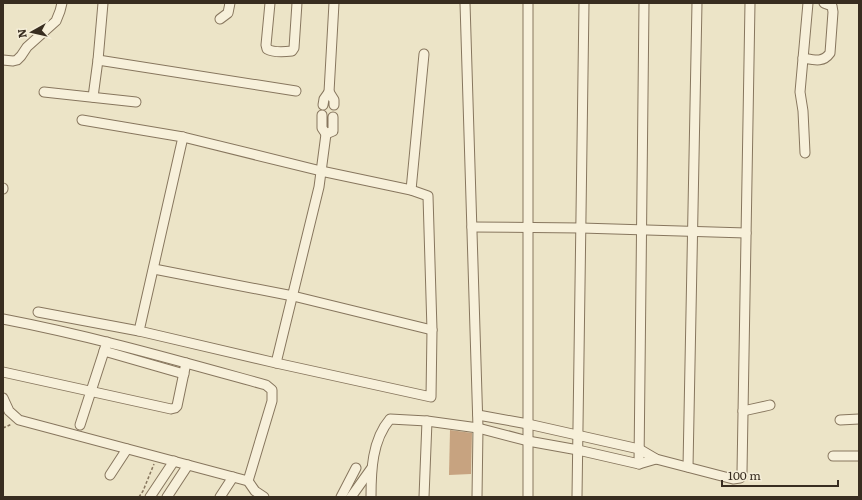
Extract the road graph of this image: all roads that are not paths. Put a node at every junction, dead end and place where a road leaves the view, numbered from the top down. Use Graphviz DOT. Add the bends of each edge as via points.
graph roads {
  1 [pos="62,3"];
  2 [pos="103,3"];
  3 [pos="230,3"];
  4 [pos="270,3"];
  5 [pos="297,3"];
  6 [pos="334,3"];
  7 [pos="465,3"];
  8 [pos="528,3"];
  9 [pos="584,3"];
  10 [pos="644,3"];
  11 [pos="697,3"];
  12 [pos="750,3"];
  13 [pos="808,3"];
  14 [pos="824,3"];
  15 [pos="220,19"];
  16 [pos="424,54"];
  17 [pos="803,58"];
  18 [pos="3,60"];
  19 [pos="98,60"];
  20 [pos="296,91"];
  21 [pos="44,92"];
  22 [pos="329,92"];
  23 [pos="92,96"];
  24 [pos="136,102"];
  25 [pos="323,105"];
  26 [pos="334,105"];
  27 [pos="322,115"];
  28 [pos="333,117"];
  29 [pos="82,120"];
  30 [pos="326,134"];
  31 [pos="183,137"];
  32 [pos="805,153"];
  33 [pos="322,171"];
  34 [pos="411,190"];
  35 [pos="472,227"];
  36 [pos="528,227"];
  37 [pos="581,228"];
  38 [pos="642,230"];
  39 [pos="692,231"];
  40 [pos="746,233"];
  41 [pos="154,269"];
  42 [pos="293,296"];
  43 [pos="38,312"];
  44 [pos="3,319"];
  45 [pos="432,330"];
  46 [pos="139,331"];
  47 [pos="105,347"];
  48 [pos="186,363"];
  49 [pos="276,363"];
  50 [pos="3,372"];
  51 [pos="184,374"];
  52 [pos="91,392"];
  53 [pos="3,398"];
  54 [pos="770,405"];
  55 [pos="743,411"];
  56 [pos="478,415"];
  57 [pos="859,419"];
  58 [pos="840,420"];
  59 [pos="427,421"];
  60 [pos="528,424"];
  61 [pos="80,425"];
  62 [pos="478,428"];
  63 [pos="578,435"];
  64 [pos="528,441"];
  65 [pos="127,449"];
  66 [pos="639,449"];
  67 [pos="578,450"];
  68 [pos="833,456"];
  69 [pos="859,456"];
  70 [pos="656,459"];
  71 [pos="174,461"];
  72 [pos="639,464"];
  73 [pos="188,465"];
  74 [pos="688,467"];
  75 [pos="356,468"];
  76 [pos="371,468"];
  77 [pos="110,475"];
  78 [pos="233,477"];
  79 [pos="248,481"];
  80 [pos="150,497"];
  81 [pos="167,497"];
  82 [pos="220,497"];
  83 [pos="264,497"];
  84 [pos="341,497"];
  85 [pos="351,497"];
  86 [pos="371,497"];
  87 [pos="424,497"];
  88 [pos="477,497"];
  89 [pos="528,497"];
  90 [pos="578,497"];
  1 -- 18 [label="street" via="56,22 27,47 21,56 13,61"];
  2 -- 19 [label="street"];
  3 -- 15 [label="street" via="228,13"];
  4 -- 5 [label="street" via="267,49 287,52 294,48"];
  6 -- 22 [label="street"];
  7 -- 35 [label="street"];
  8 -- 36 [label="street"];
  9 -- 37 [label="street"];
  10 -- 38 [label="street"];
  11 -- 39 [label="street"];
  12 -- 40 [label="street"];
  13 -- 17 [label="street"];
  14 -- 17 [label="street" via="832,6 833,12 830,53 821,60"];
  16 -- 34 [label="street"];
  17 -- 32 [label="street" via="800,92"];
  19 -- 20 [label="street"];
  19 -- 23 [label="street"];
  21 -- 23 [label="street"];
  22 -- 25 [label="street"];
  22 -- 26 [label="street"];
  23 -- 24 [label="street"];
  27 -- 30 [label="street" via="322,128"];
  28 -- 30 [label="street" via="333,131"];
  29 -- 31 [label="street"];
  30 -- 33 [label="street"];
  31 -- 33 [label="street"];
  31 -- 41 [label="street"];
  33 -- 34 [label="street"];
  33 -- 42 [label="street"];
  34 -- 45 [label="street" via="428,196"];
  35 -- 36 [label="street"];
  35 -- 56 [label="street"];
  36 -- 37 [label="street"];
  36 -- 60 [label="street"];
  37 -- 38 [label="street"];
  37 -- 63 [label="street"];
  38 -- 39 [label="street"];
  38 -- 66 [label="street"];
  39 -- 40 [label="street"];
  39 -- 74 [label="street"];
  40 -- 55 [label="street"];
  41 -- 42 [label="street"];
  41 -- 46 [label="street"];
  42 -- 45 [label="street"];
  42 -- 49 [label="street"];
  43 -- 46 [label="street"];
  44 -- 47 [label="street" via="36,325"];
  45 -- 49 [label="street" via="431,397"];
  46 -- 49 [label="street"];
  47 -- 48 [label="street"];
  47 -- 51 [label="street"];
  47 -- 52 [label="street"];
  48 -- 51 [label="street"];
  48 -- 79 [label="street" via="266,385 272,390 272,402"];
  50 -- 52 [label="street"];
  51 -- 52 [label="street" via="177,406 171,409"];
  52 -- 61 [label="street"];
  53 -- 65 [label="street" via="9,411 19,420"];
  54 -- 55 [label="street"];
  55 -- 74 [label="street" via="740,478 733,479"];
  56 -- 60 [label="street"];
  56 -- 62 [label="street"];
  57 -- 58 [label="street"];
  59 -- 62 [label="street"];
  59 -- 76 [label="street" via="390,419 383,427"];
  59 -- 87 [label="street"];
  60 -- 63 [label="street"];
  60 -- 64 [label="street"];
  62 -- 64 [label="street"];
  62 -- 88 [label="street"];
  63 -- 66 [label="street"];
  63 -- 67 [label="street"];
  64 -- 67 [label="street"];
  64 -- 89 [label="street"];
  65 -- 71 [label="street"];
  65 -- 77 [label="street"];
  66 -- 70 [label="street"];
  66 -- 72 [label="street"];
  67 -- 72 [label="street"];
  67 -- 90 [label="street"];
  68 -- 69 [label="street"];
  70 -- 72 [label="street"];
  70 -- 74 [label="street"];
  71 -- 73 [label="street"];
  71 -- 80 [label="street"];
  73 -- 78 [label="street"];
  73 -- 81 [label="street"];
  75 -- 84 [label="street"];
  76 -- 85 [label="street"];
  76 -- 86 [label="street"];
  78 -- 79 [label="street"];
  78 -- 82 [label="street"];
  79 -- 83 [label="street" via="255,491"];
}
